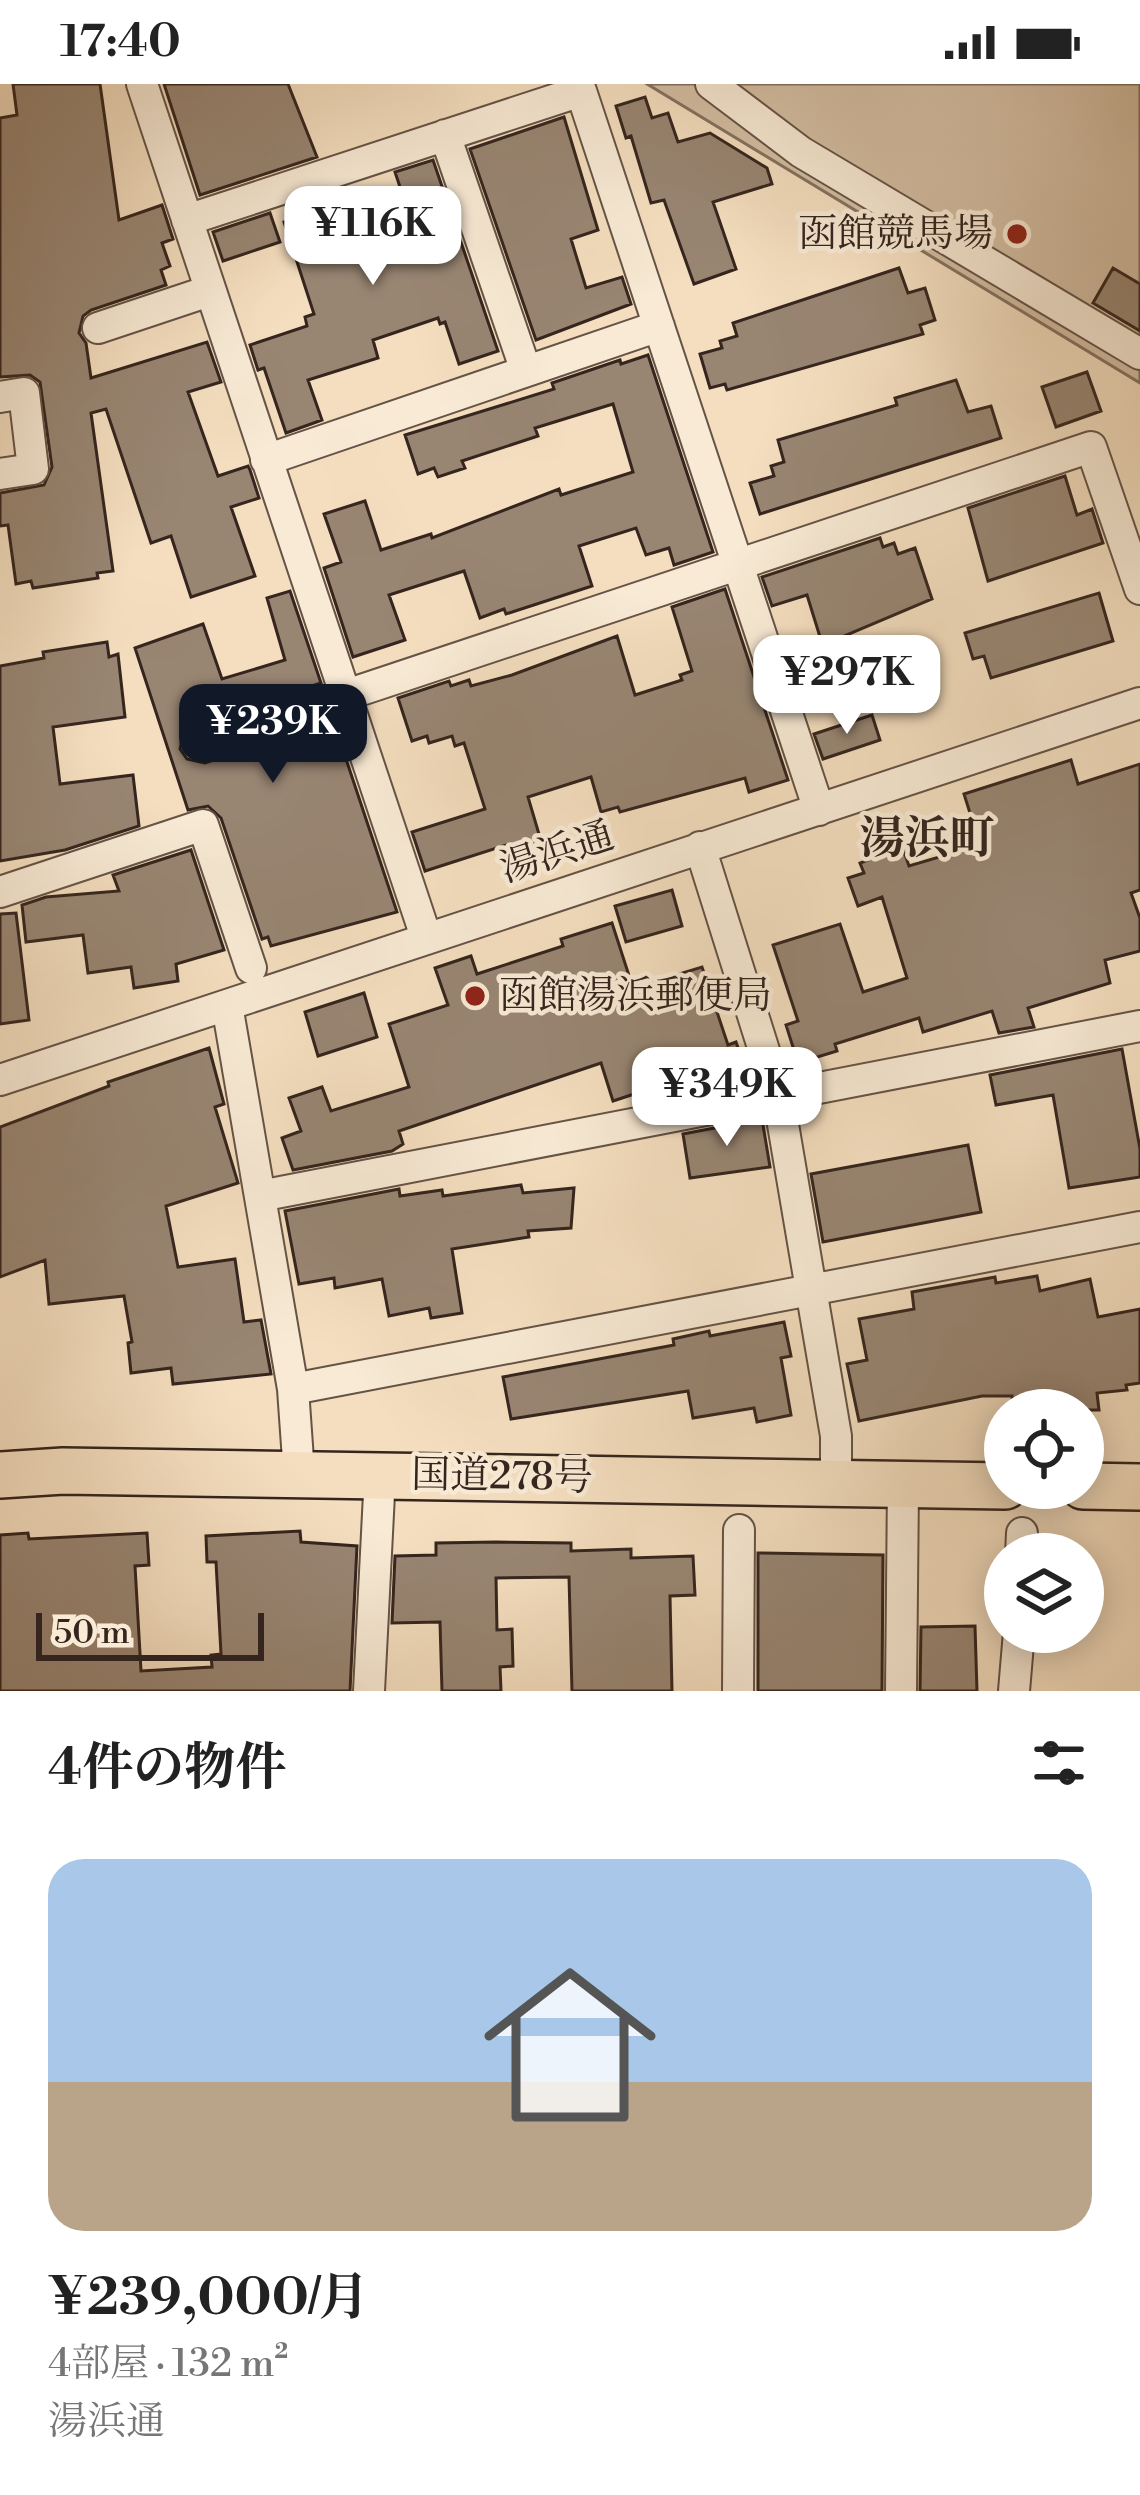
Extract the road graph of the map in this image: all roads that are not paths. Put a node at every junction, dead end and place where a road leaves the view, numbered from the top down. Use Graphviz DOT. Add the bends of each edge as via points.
graph roads {
  1 [pos="142,84"];
  2 [pos="711,84"];
  3 [pos="445,135"];
  4 [pos="187,220"];
  5 [pos="209,291"];
  6 [pos="658,326"];
  7 [pos="98,328"];
  8 [pos="1140,354"];
  9 [pos="526,371"];
  10 [pos="0,397"];
  11 [pos="266,460"];
  12 [pos="0,474"];
  13 [pos="737,564"];
  14 [pos="1140,589"];
  15 [pos="345,694"];
  16 [pos="1140,703"];
  17 [pos="199,744"];
  18 [pos="819,810"];
  19 [pos="700,847"];
  20 [pos="0,892"];
  21 [pos="426,938"];
  22 [pos="250,968"];
  23 [pos="227,1005"];
  24 [pos="1140,1026"];
  25 [pos="0,1080"];
  26 [pos="778,1095"];
  27 [pos="260,1196"];
  28 [pos="1140,1227"];
  29 [pos="814,1290"];
  30 [pos="293,1389"];
  31 [pos="299,1474"];
  32 [pos="380,1474"];
  33 [pos="0,1475"];
  34 [pos="836,1486"];
  35 [pos="903,1486"];
  36 [pos="984,1486"];
  37 [pos="1104,1486"];
  38 [pos="1140,1487"];
  39 [pos="739,1530"];
  40 [pos="1017,1653"];
  41 [pos="369,1691"];
  42 [pos="738,1691"];
  43 [pos="901,1691"];
  44 [pos="1014,1691"];
  1 -- 4 [label="street"];
  2 -- 8 [label="street" via="801,152"];
  3 -- 4 [label="street"];
  3 -- 6 [label="street" via="581,91"];
  3 -- 9 [label="street"];
  4 -- 5 [label="street"];
  5 -- 7 [label="street"];
  5 -- 11 [label="street"];
  6 -- 9 [label="street"];
  6 -- 13 [label="street"];
  9 -- 11 [label="street"];
  10 -- 12 [label="street" via="24,393 33,469"];
  11 -- 15 [label="street"];
  13 -- 14 [label="street" via="1091,447"];
  13 -- 15 [label="street"];
  13 -- 18 [label="street"];
  15 -- 17 [label="street"];
  15 -- 21 [label="street"];
  16 -- 18 [label="street, 湯浜通"];
  18 -- 19 [label="street, 湯浜通"];
  19 -- 21 [label="street, 湯浜通"];
  19 -- 26 [label="street"];
  20 -- 22 [label="street" via="202,825"];
  21 -- 23 [label="street, 湯浜通"];
  23 -- 25 [label="street, 湯浜通"];
  23 -- 27 [label="street"];
  24 -- 26 [label="street"];
  26 -- 27 [label="street"];
  26 -- 29 [label="street"];
  27 -- 30 [label="street"];
  28 -- 29 [label="street"];
  29 -- 30 [label="street"];
  29 -- 34 [label="street"];
  30 -- 31 [label="street"];
  31 -- 32 [label="highway, 国道278号"];
  31 -- 33 [label="highway, 国道278号"];
  32 -- 34 [label="highway, 国道278号"];
  32 -- 41 [label="street"];
  34 -- 35 [label="highway, 国道278号"];
  35 -- 36 [label="highway, 国道278号"];
  35 -- 43 [label="street"];
  37 -- 38 [label="highway"];
  39 -- 42 [label="street"];
  40 -- 44 [label="street"];
}
